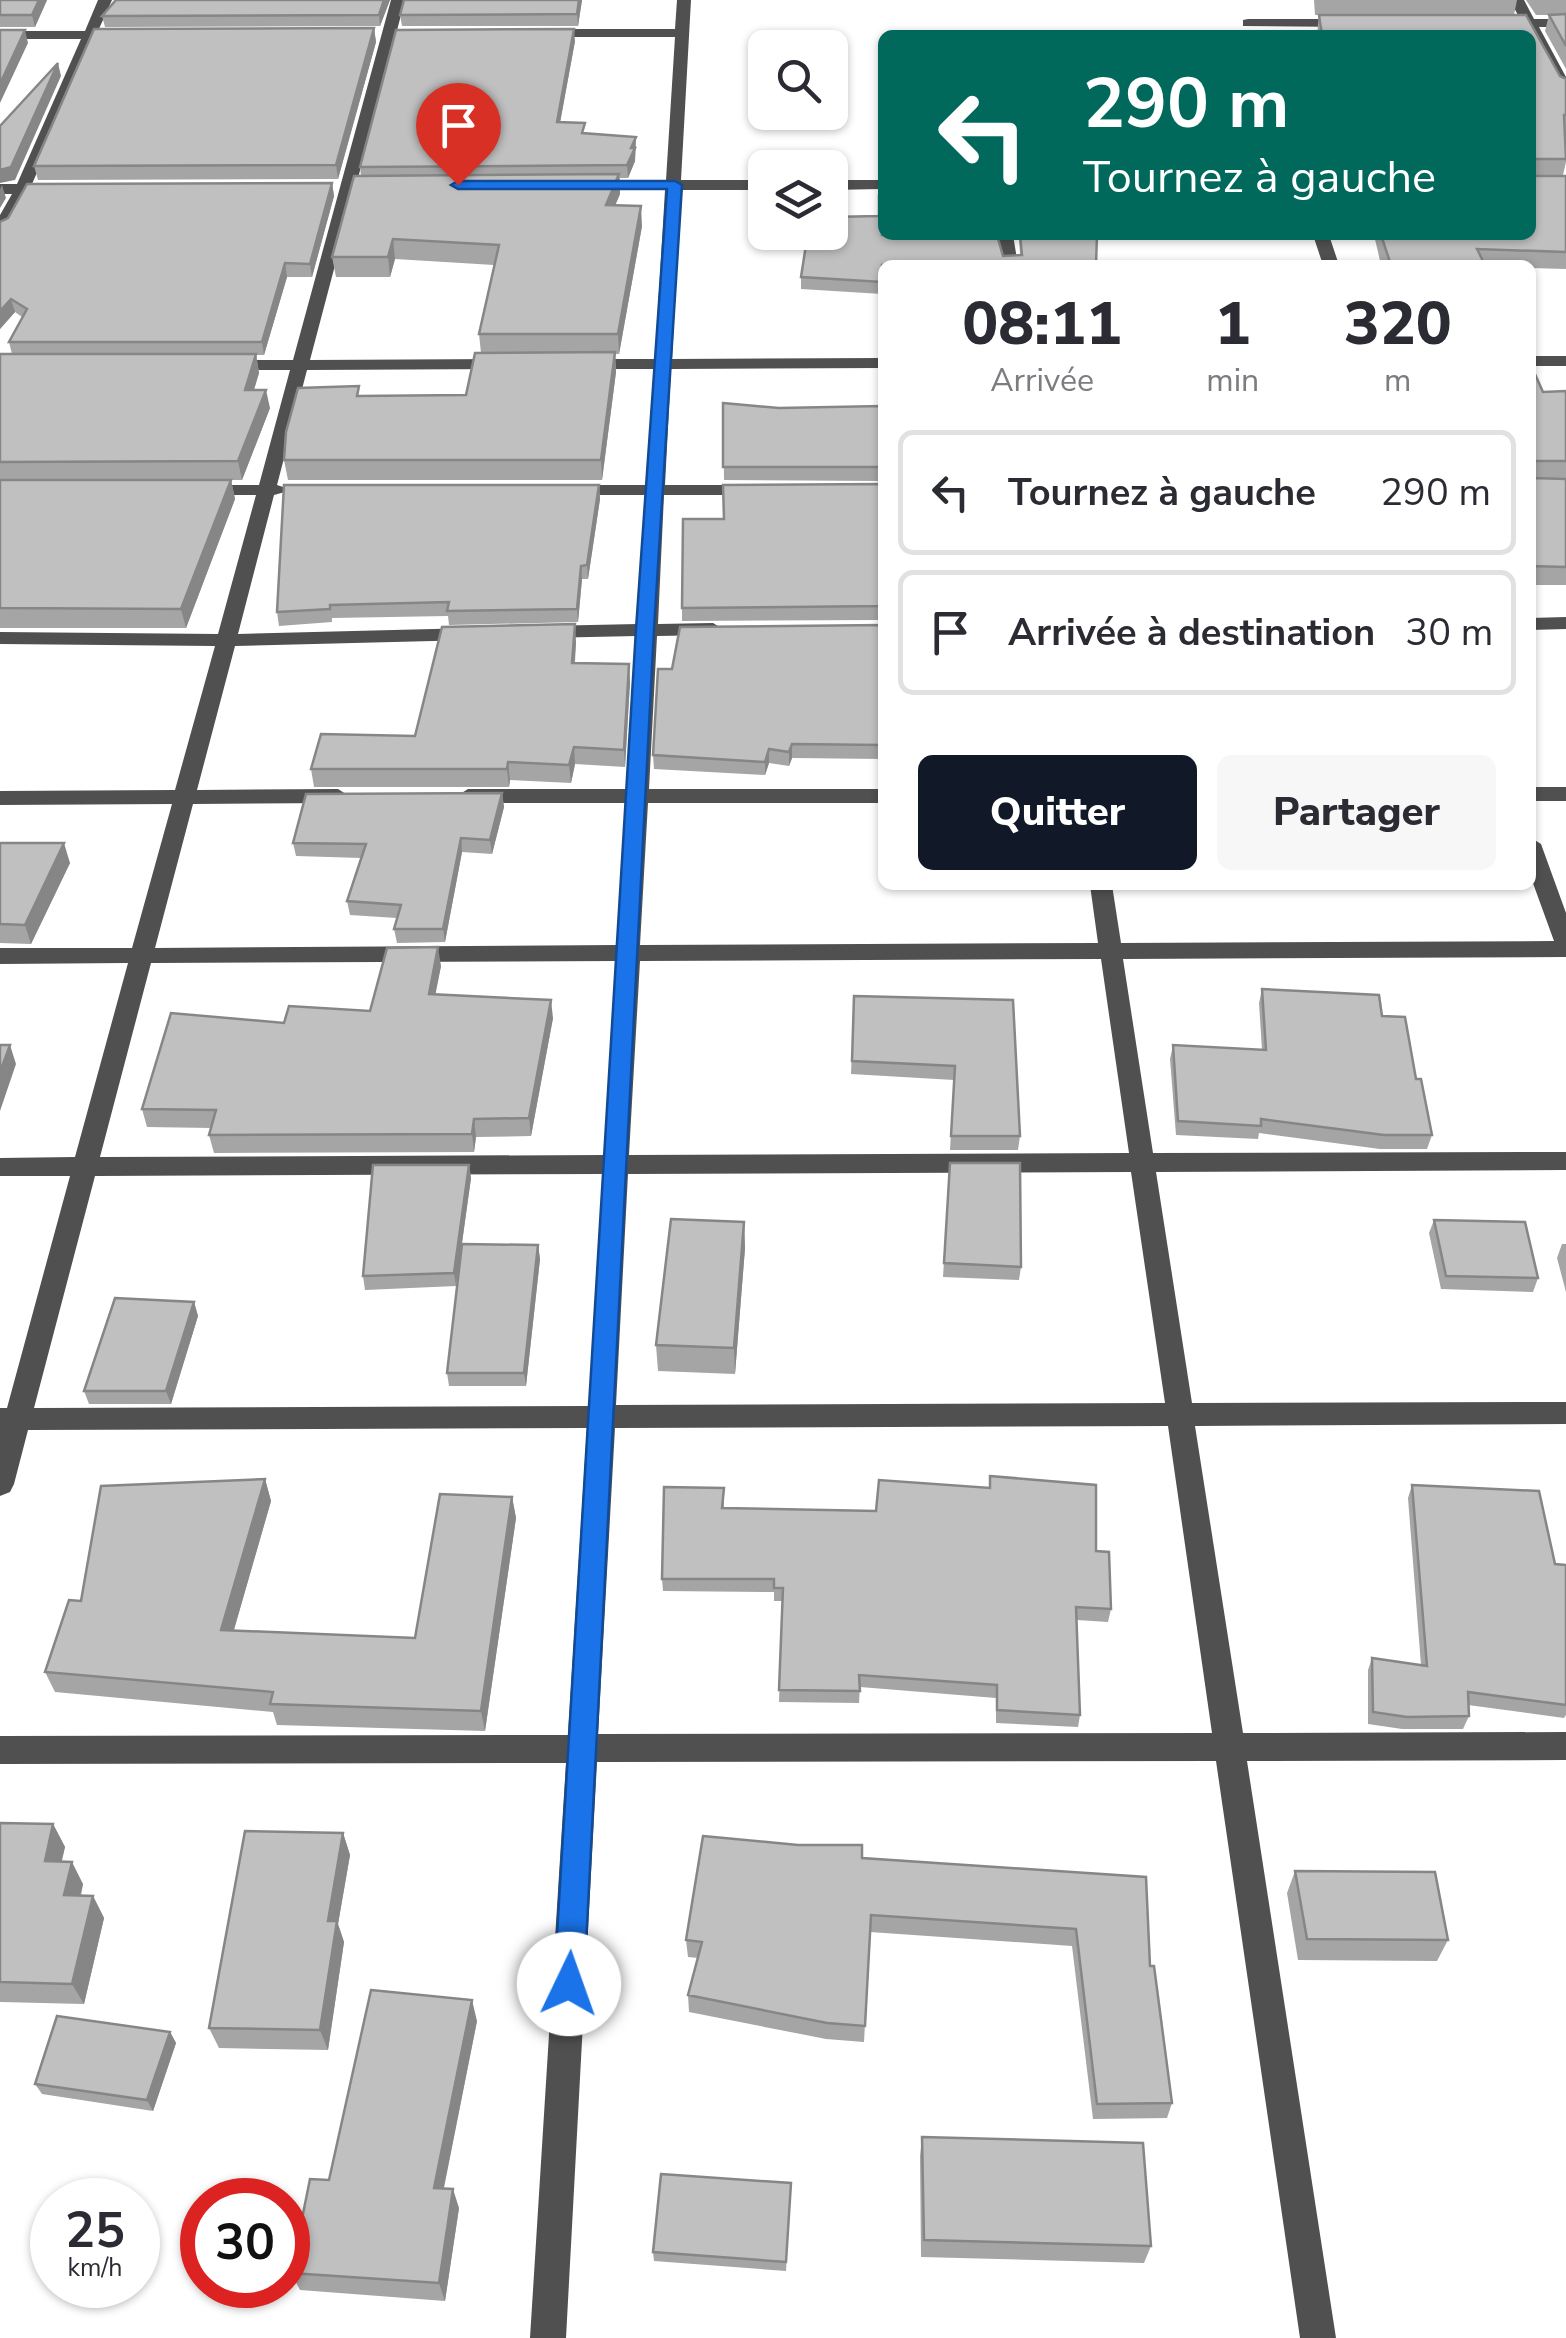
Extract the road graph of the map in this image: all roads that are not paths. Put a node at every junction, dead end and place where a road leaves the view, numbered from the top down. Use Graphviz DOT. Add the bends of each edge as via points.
graph roads {
  1 [pos="104,0"];
  2 [pos="398,0"];
  3 [pos="684,0"];
  4 [pos="1517,0"];
  5 [pos="1248,23"];
  6 [pos="1360,23"];
  7 [pos="1473,23"];
  8 [pos="1529,23"];
  9 [pos="1566,23"];
  10 [pos="1533,30"];
  11 [pos="682,32"];
  12 [pos="525,33"];
  13 [pos="89,35"];
  14 [pos="129,35"];
  15 [pos="0,36"];
  16 [pos="1536,36"];
  17 [pos="1566,90"];
  18 [pos="560,185"];
  19 [pos="675,185"];
  20 [pos="748,185"];
  21 [pos="848,185"];
  22 [pos="878,185"];
  23 [pos="80,189"];
  24 [pos="0,190"];
  25 [pos="22,190"];
  26 [pos="0,229"];
  27 [pos="1536,361"];
  28 [pos="1566,361"];
  29 [pos="878,363"];
  30 [pos="207,364"];
  31 [pos="530,364"];
  32 [pos="568,364"];
  33 [pos="664,364"];
  34 [pos="301,365"];
  35 [pos="191,490"];
  36 [pos="267,490"];
  37 [pos="306,490"];
  38 [pos="540,490"];
  39 [pos="657,490"];
  40 [pos="770,490"];
  41 [pos="1566,623"];
  42 [pos="1536,624"];
  43 [pos="645,629"];
  44 [pos="744,629"];
  45 [pos="530,632"];
  46 [pos="492,633"];
  47 [pos="0,638"];
  48 [pos="224,640"];
  49 [pos="1536,794"];
  50 [pos="1566,794"];
  51 [pos="183,796"];
  52 [pos="361,796"];
  53 [pos="440,796"];
  54 [pos="637,796"];
  55 [pos="878,796"];
  56 [pos="0,798"];
  57 [pos="1536,861"];
  58 [pos="1102,890"];
  59 [pos="1566,946"];
  60 [pos="1112,951"];
  61 [pos="629,952"];
  62 [pos="142,954"];
  63 [pos="0,956"];
  64 [pos="1566,1161"];
  65 [pos="1143,1162"];
  66 [pos="617,1164"];
  67 [pos="85,1166"];
  68 [pos="0,1167"];
  69 [pos="1566,1414"];
  70 [pos="1180,1415"];
  71 [pos="602,1416"];
  72 [pos="9,1419"];
  73 [pos="0,1484"];
  74 [pos="1566,1746"];
  75 [pos="1231,1747"];
  76 [pos="582,1749"];
  77 [pos="0,1750"];
  78 [pos="548,2338"];
  79 [pos="1318,2338"];
  1 -- 13 [label="street"];
  2 -- 34 [label="street"];
  3 -- 11 [label="street"];
  4 -- 8 [label="street"];
  5 -- 6 [label="street"];
  7 -- 8 [label="street"];
  8 -- 9 [label="street"];
  8 -- 10 [label="street"];
  11 -- 12 [label="street"];
  11 -- 19 [label="street"];
  13 -- 14 [label="street"];
  13 -- 15 [label="street"];
  13 -- 25 [label="street"];
  16 -- 17 [label="street"];
  18 -- 19 [label="street"];
  19 -- 20 [label="street"];
  19 -- 33 [label="street"];
  21 -- 22 [label="street"];
  23 -- 25 [label="street"];
  24 -- 25 [label="street"];
  25 -- 26 [label="street"];
  27 -- 28 [label="street"];
  29 -- 33 [label="street"];
  30 -- 34 [label="street"];
  31 -- 34 [label="street"];
  32 -- 33 [label="street"];
  33 -- 39 [label="street"];
  34 -- 36 [label="street"];
  35 -- 36 [label="street"];
  36 -- 37 [label="street"];
  36 -- 48 [label="street"];
  38 -- 39 [label="street"];
  39 -- 40 [label="street"];
  39 -- 43 [label="street"];
  41 -- 42 [label="street"];
  43 -- 44 [label="street"];
  43 -- 45 [label="street"];
  43 -- 54 [label="street"];
  46 -- 48 [label="street"];
  47 -- 48 [label="street"];
  48 -- 51 [label="street"];
  49 -- 50 [label="street"];
  51 -- 52 [label="street"];
  51 -- 56 [label="street"];
  51 -- 62 [label="street"];
  53 -- 54 [label="street"];
  54 -- 55 [label="street"];
  54 -- 61 [label="street"];
  57 -- 59 [label="street"];
  58 -- 60 [label="street"];
  59 -- 60 [label="street"];
  60 -- 61 [label="street"];
  60 -- 65 [label="street"];
  61 -- 62 [label="street"];
  61 -- 66 [label="street"];
  62 -- 63 [label="street"];
  62 -- 67 [label="street"];
  64 -- 65 [label="street"];
  65 -- 66 [label="street"];
  65 -- 70 [label="street"];
  66 -- 67 [label="street"];
  66 -- 71 [label="street"];
  67 -- 68 [label="street"];
  67 -- 72 [label="street"];
  69 -- 70 [label="street"];
  70 -- 71 [label="street"];
  70 -- 75 [label="street"];
  71 -- 72 [label="street"];
  71 -- 76 [label="street"];
  72 -- 73 [label="street"];
  74 -- 75 [label="street"];
  75 -- 76 [label="street"];
  75 -- 79 [label="street"];
  76 -- 77 [label="street"];
  76 -- 78 [label="street"];
}
